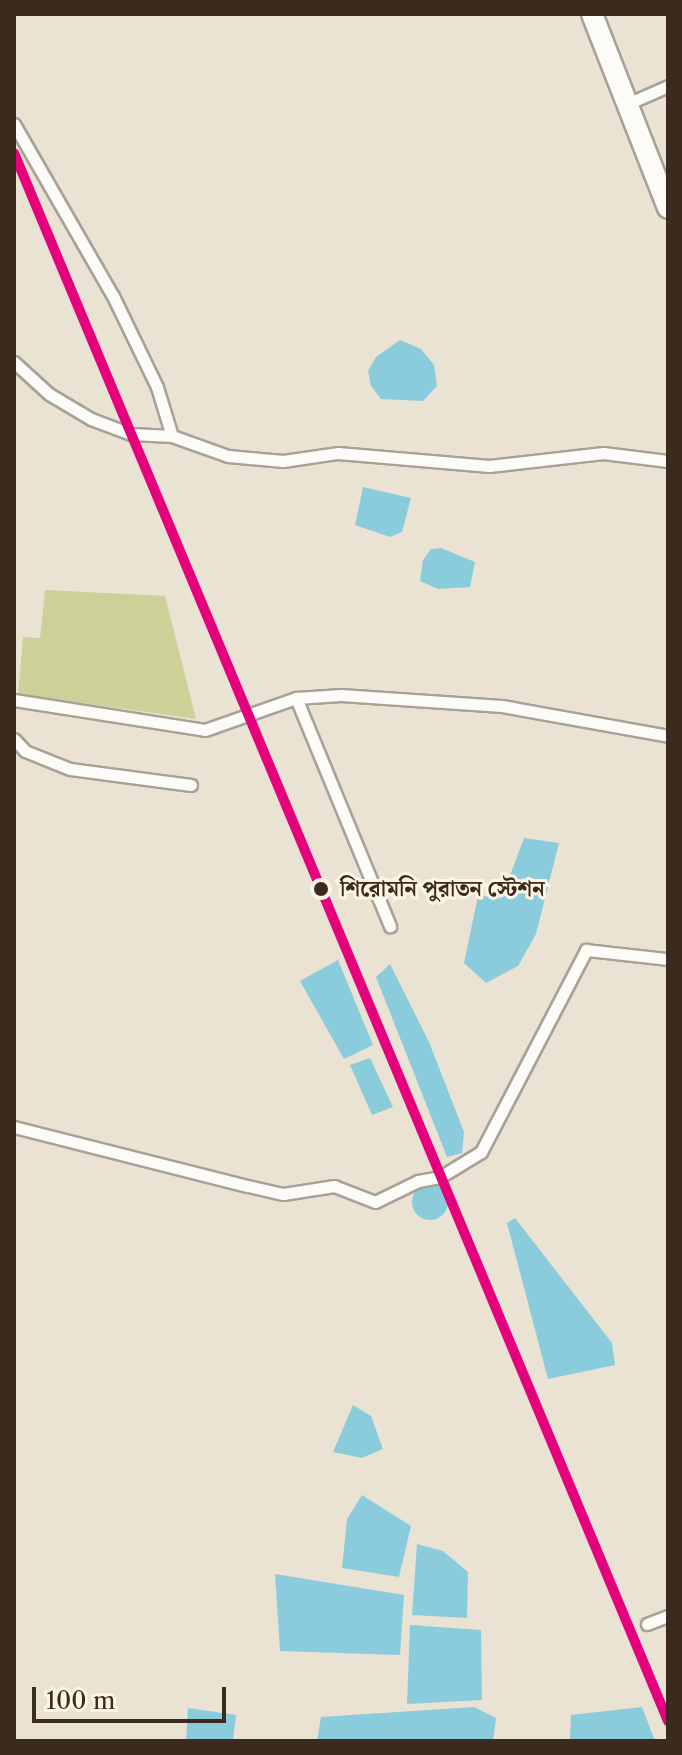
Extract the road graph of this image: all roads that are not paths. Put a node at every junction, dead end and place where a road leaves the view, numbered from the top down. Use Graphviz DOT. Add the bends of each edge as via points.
graph roads {
  1 [pos="592,14"];
  2 [pos="668,86"];
  3 [pos="627,104"];
  4 [pos="14,124"];
  5 [pos="668,208"];
  6 [pos="14,362"];
  7 [pos="172,436"];
  8 [pos="668,461"];
  9 [pos="296,698"];
  10 [pos="14,700"];
  11 [pos="668,736"];
  12 [pos="14,739"];
  13 [pos="191,785"];
  14 [pos="390,926"];
  15 [pos="668,959"];
  16 [pos="14,1127"];
  17 [pos="668,1616"];
  18 [pos="647,1624"];
  1 -- 3 [label="highway"];
  2 -- 3 [label="street"];
  3 -- 5 [label="highway"];
  4 -- 7 [label="street" via="113,296 157,387"];
  6 -- 7 [label="street" via="49,394 91,419 131,434"];
  7 -- 8 [label="street" via="228,456 283,461 338,453 489,466 603,453"];
  9 -- 10 [label="street" via="205,730"];
  9 -- 11 [label="street" via="341,695 502,706"];
  9 -- 14 [label="street"];
  12 -- 13 [label="street" via="25,751 70,769"];
  15 -- 16 [label="street" via="586,950 481,1152 440,1177 418,1181 375,1202 334,1186 283,1194"];
  17 -- 18 [label="street"];
}
